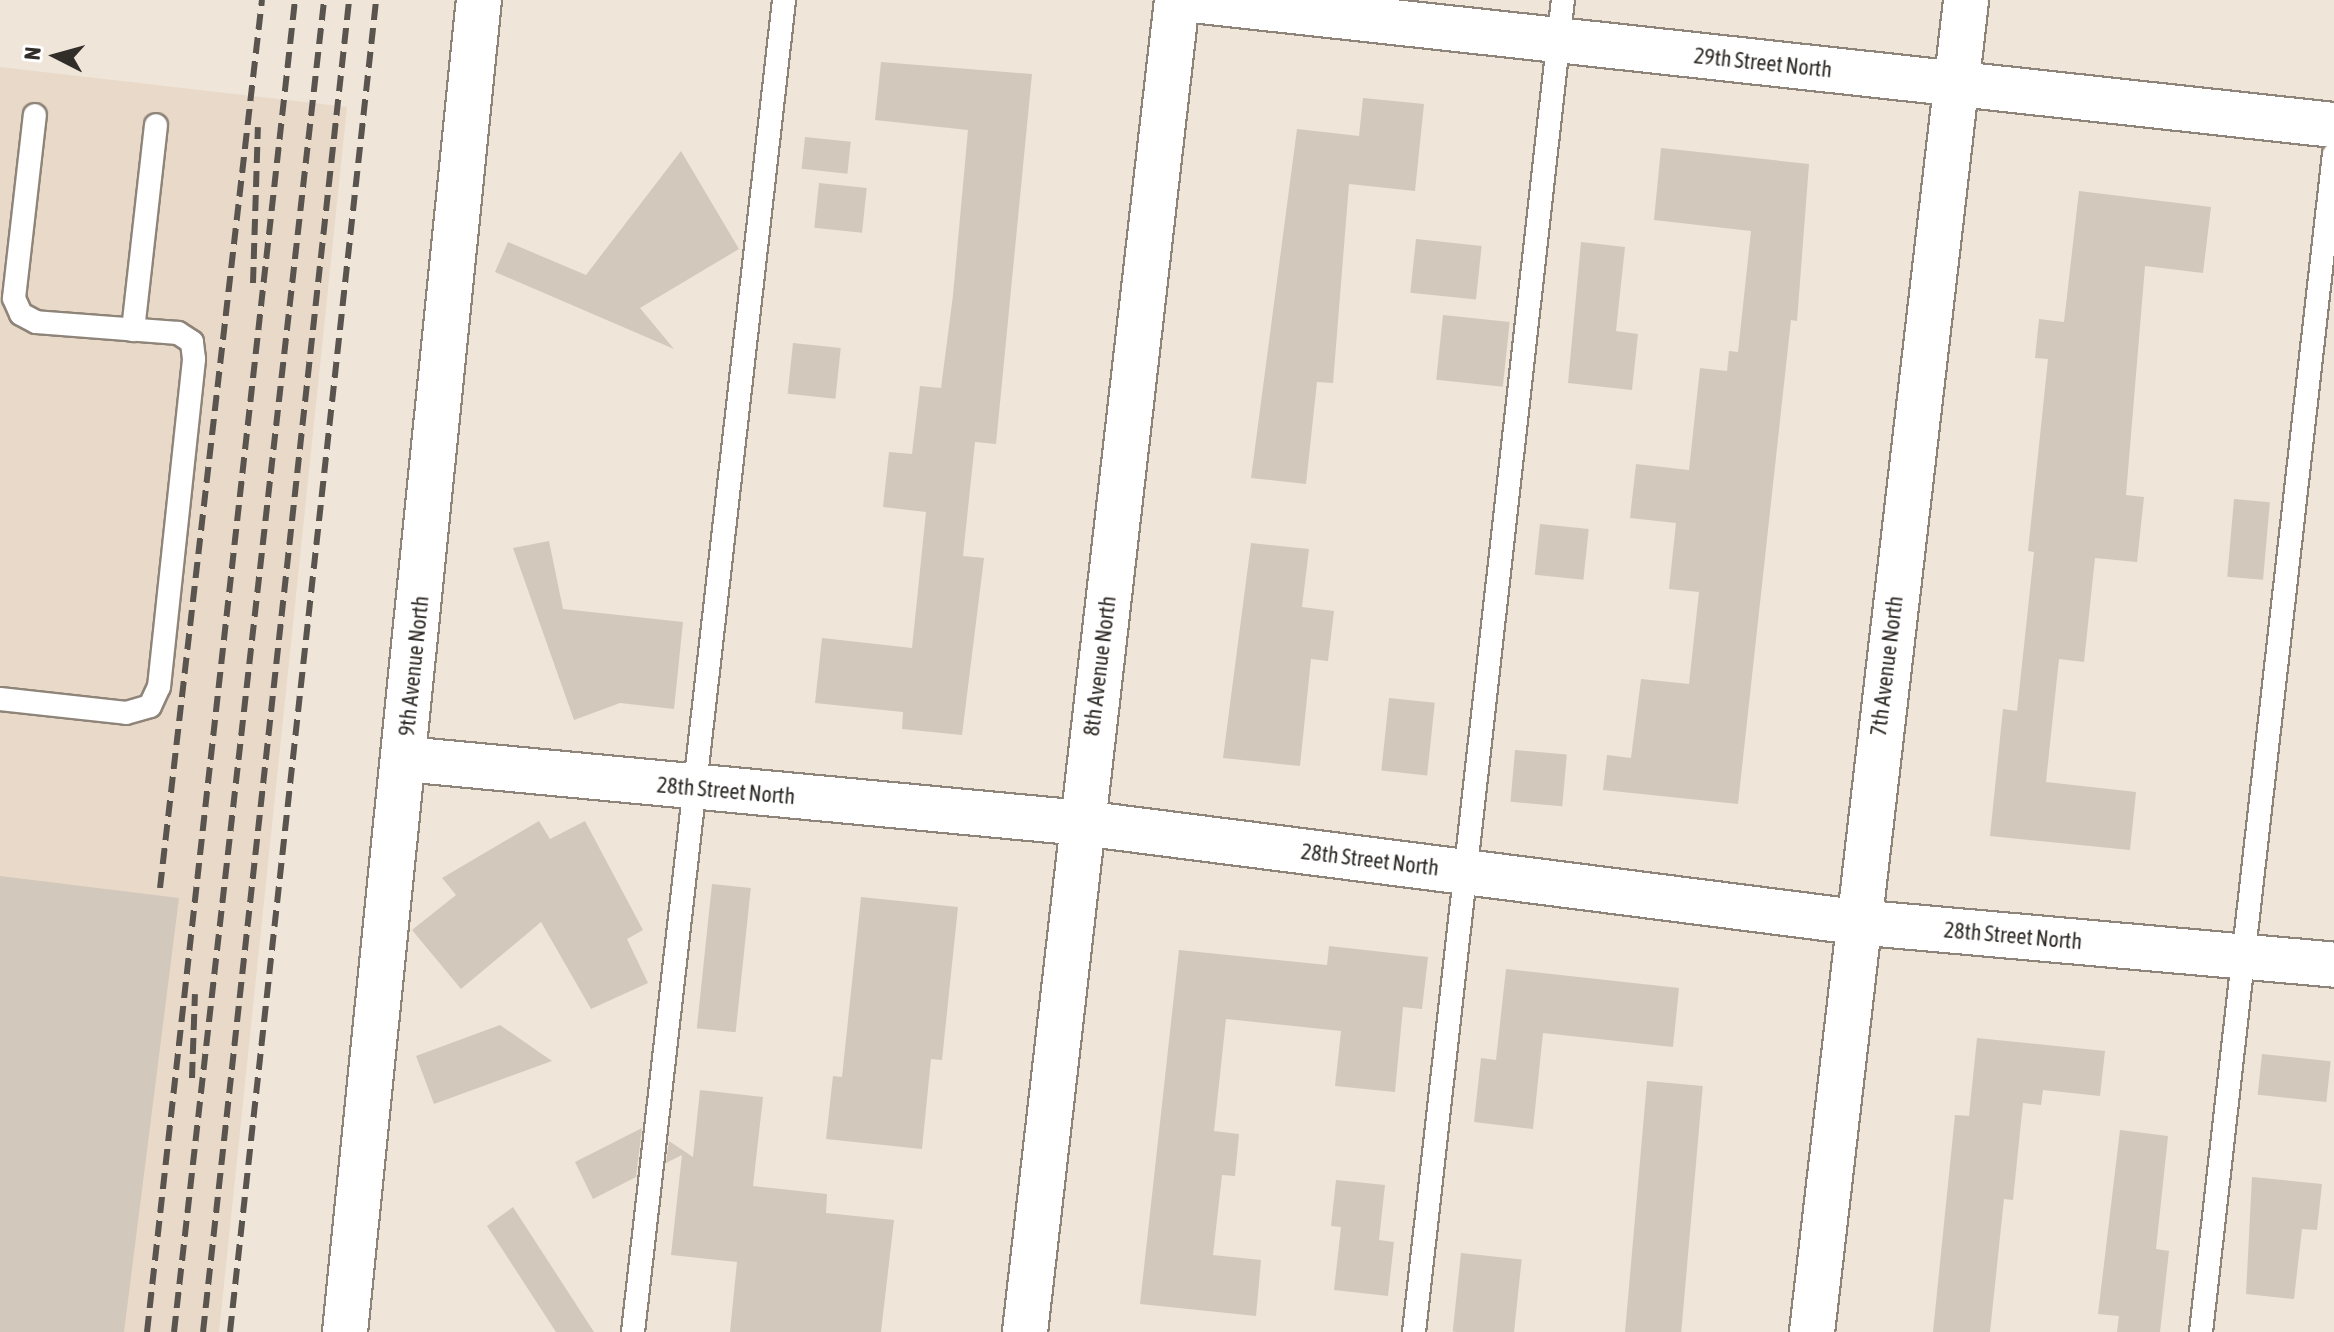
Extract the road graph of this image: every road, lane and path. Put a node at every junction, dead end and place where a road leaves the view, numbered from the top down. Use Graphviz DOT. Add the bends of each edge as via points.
graph roads {
  1 [pos="479,0"];
  2 [pos="784,0"];
  3 [pos="1177,0"];
  4 [pos="1192,0"];
  5 [pos="1966,0"];
  6 [pos="1561,20"];
  7 [pos="1957,85"];
  8 [pos="35,115"];
  9 [pos="156,125"];
  10 [pos="2334,125"];
  11 [pos="2334,154"];
  12 [pos="133,330"];
  13 [pos="0,699"];
  14 [pos="405,759"];
  15 [pos="697,788"];
  16 [pos="1082,823"];
  17 [pos="1462,872"];
  18 [pos="1856,922"];
  19 [pos="2245,957"];
  20 [pos="2334,965"];
  21 [pos="345,1332"];
  22 [pos="633,1332"];
  23 [pos="1025,1332"];
  24 [pos="1414,1332"];
  25 [pos="1812,1332"];
  26 [pos="2201,1332"];
  1 -- 14 [label="street, 9th Avenue North"];
  2 -- 15 [label="lane"];
  3 -- 16 [label="street, 8th Avenue North"];
  4 -- 6 [label="street, 29th Street North"];
  5 -- 7 [label="street, 7th Avenue North"];
  6 -- 7 [label="street, 29th Street North"];
  6 -- 17 [label="lane"];
  7 -- 10 [label="street, 29th Street North"];
  7 -- 18 [label="street, 7th Avenue North"];
  8 -- 12 [label="lane" via="14,298 21,314 36,322"];
  9 -- 12 [label="lane"];
  11 -- 19 [label="lane"];
  12 -- 13 [label="lane" via="178,333 192,342 194,359 159,687 150,706 126,713"];
  14 -- 15 [label="street, 28th Street North"];
  14 -- 21 [label="street, 9th Avenue North"];
  15 -- 16 [label="street, 28th Street North"];
  15 -- 22 [label="lane"];
  16 -- 17 [label="street, 28th Street North"];
  16 -- 23 [label="street, 8th Avenue North"];
  17 -- 18 [label="street, 28th Street North"];
  17 -- 24 [label="lane"];
  18 -- 19 [label="street, 28th Street North"];
  18 -- 25 [label="street, 7th Avenue North"];
  19 -- 20 [label="street, 28th Street North"];
  19 -- 26 [label="lane"];
}
